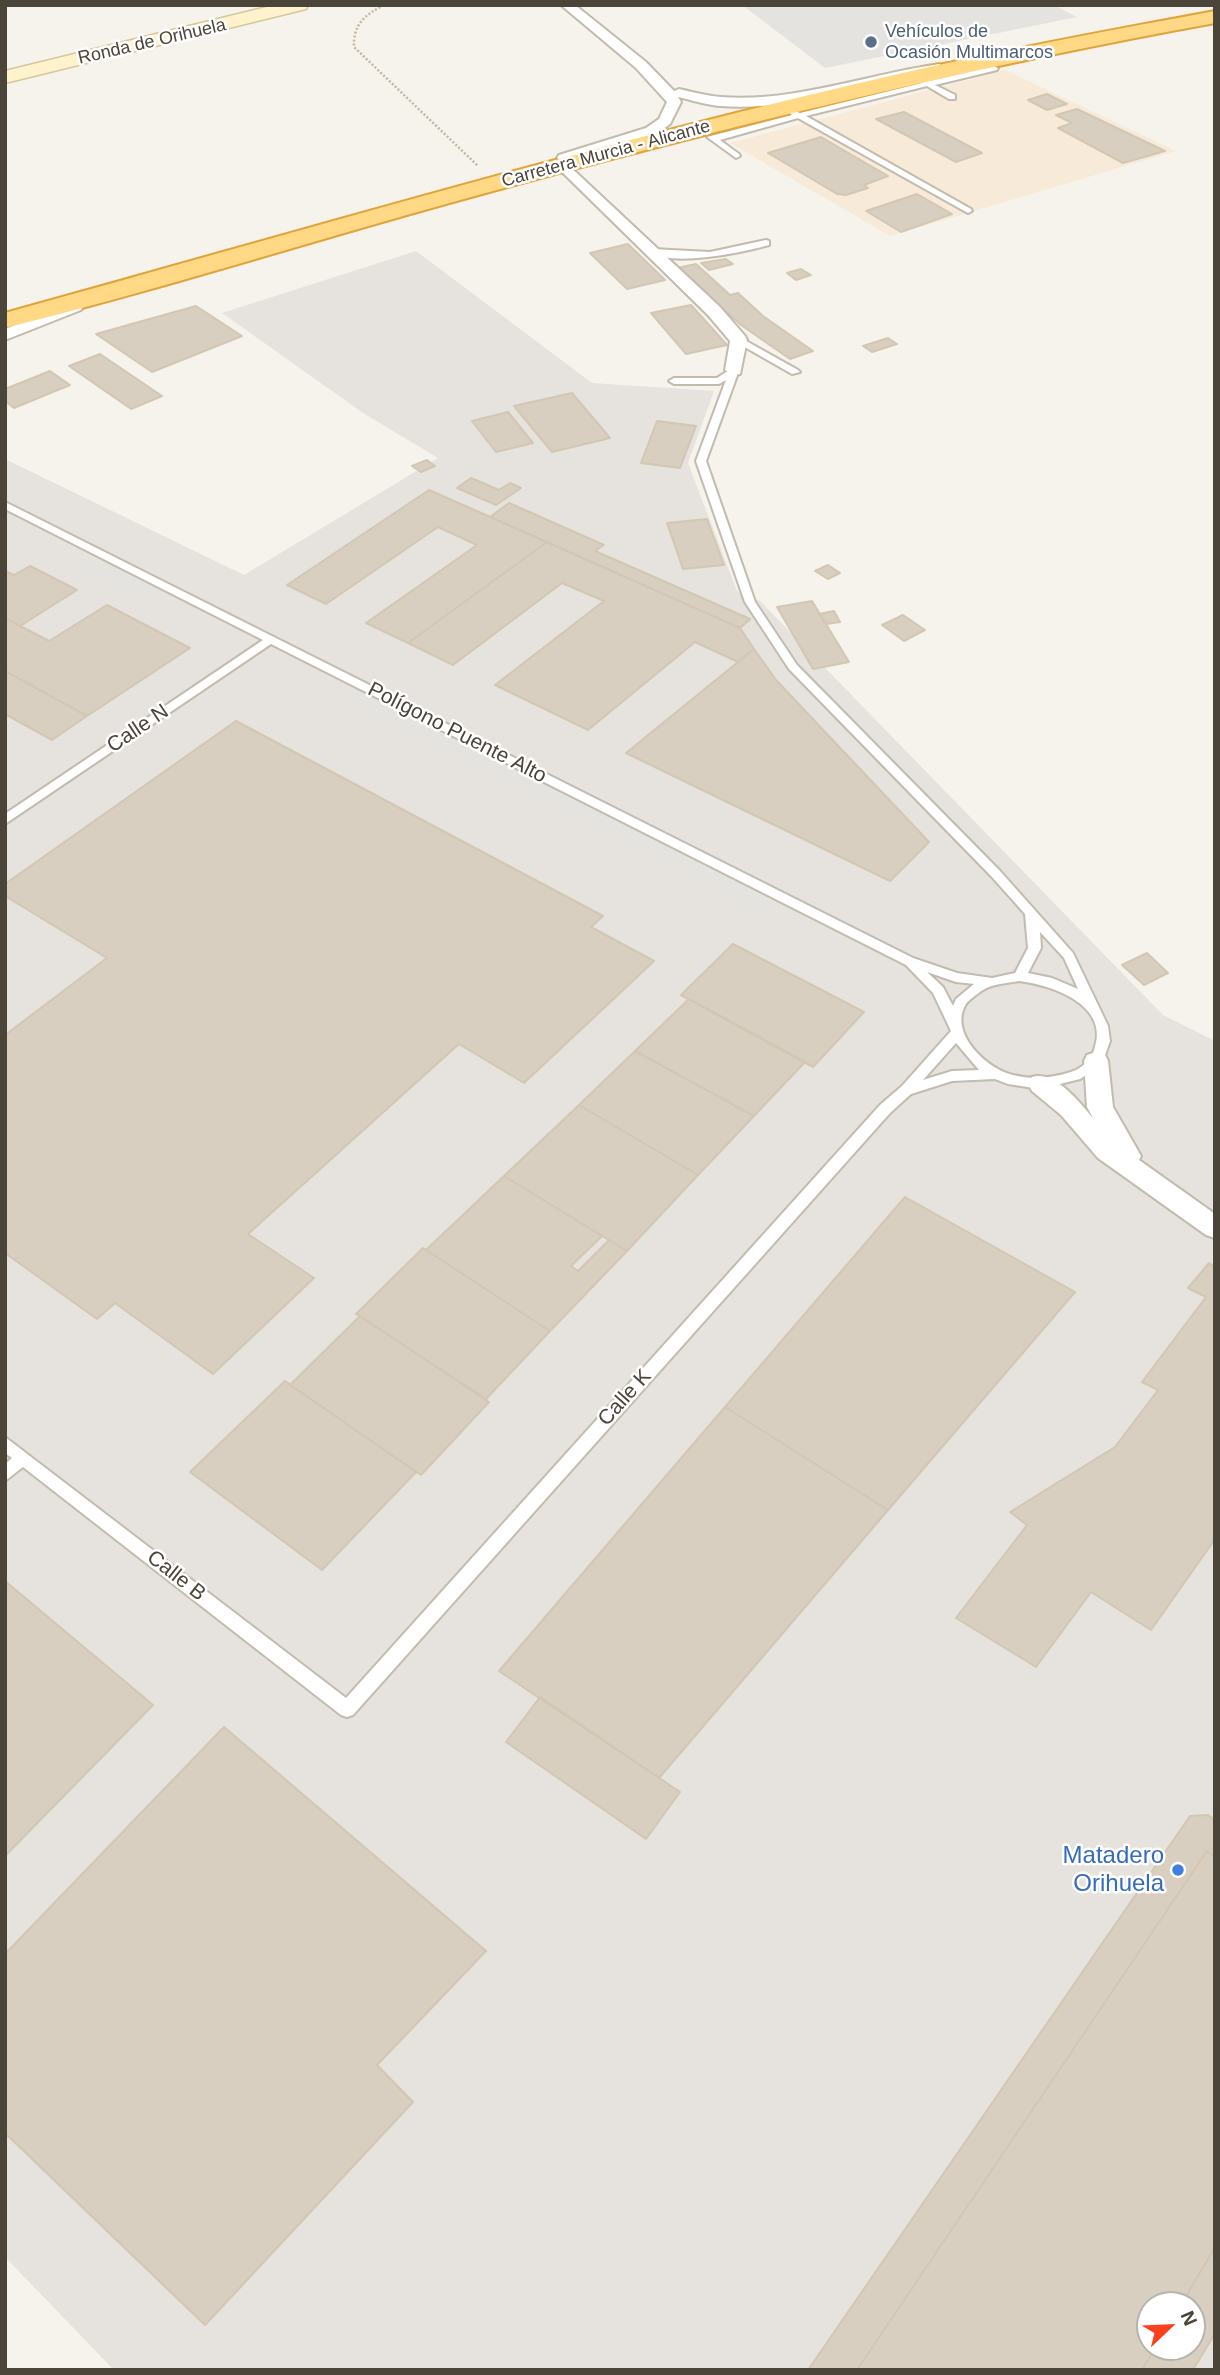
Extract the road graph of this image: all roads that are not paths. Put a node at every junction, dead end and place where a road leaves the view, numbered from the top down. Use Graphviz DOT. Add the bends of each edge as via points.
graph roads {
  1 [pos="299,5"];
  2 [pos="567,5"];
  3 [pos="1215,18"];
  4 [pos="958,65"];
  5 [pos="994,68"];
  6 [pos="652,76"];
  7 [pos="5,77"];
  8 [pos="922,80"];
  9 [pos="679,93"];
  10 [pos="951,97"];
  11 [pos="791,111"];
  12 [pos="707,131"];
  13 [pos="736,156"];
  14 [pos="563,166"];
  15 [pos="498,184"];
  16 [pos="968,211"];
  17 [pos="766,243"];
  18 [pos="652,252"];
  19 [pos="145,282"];
  20 [pos="5,321"];
  21 [pos="5,335"];
  22 [pos="739,340"];
  23 [pos="734,370"];
  24 [pos="794,372"];
  25 [pos="674,381"];
  26 [pos="5,505"];
  27 [pos="271,639"];
  28 [pos="5,820"];
  29 [pos="1028,911"];
  30 [pos="909,961"];
  31 [pos="1020,976"];
  32 [pos="988,982"];
  33 [pos="1094,1011"];
  34 [pos="955,1027"];
  35 [pos="1096,1061"];
  36 [pos="995,1074"];
  37 [pos="1041,1084"];
  38 [pos="907,1090"];
  39 [pos="1140,1175"];
  40 [pos="1215,1228"];
  41 [pos="5,1444"];
  42 [pos="23,1458"];
  43 [pos="5,1474"];
  44 [pos="347,1709"];
  1 -- 7 [label="main road, Ronda de Orihuela"];
  2 -- 6 [label="street"];
  3 -- 4 [label="highway, Carretera Murcia - Alicante"];
  4 -- 8 [label="highway, Carretera Murcia - Alicante"];
  4 -- 9 [label="street" via="789,97 724,102"];
  5 -- 8 [label="lane"];
  6 -- 9 [label="street"];
  6 -- 15 [label="street" via="674,102 665,121 651,131 527,169"];
  8 -- 10 [label="lane"];
  8 -- 11 [label="highway, Carretera Murcia - Alicante"];
  9 -- 12 [label="street" via="708,115"];
  11 -- 12 [label="highway, Carretera Murcia - Alicante"];
  11 -- 16 [label="lane"];
  12 -- 13 [label="lane"];
  12 -- 14 [label="highway, Carretera Murcia - Alicante"];
  14 -- 15 [label="highway, Carretera Murcia - Alicante"];
  14 -- 18 [label="street"];
  15 -- 19 [label="highway, Carretera Murcia - Alicante"];
  17 -- 18 [label="lane" via="734,253"];
  18 -- 22 [label="street"];
  19 -- 20 [label="highway, Carretera Murcia - Alicante"];
  19 -- 21 [label="street"];
  22 -- 23 [label="street"];
  22 -- 24 [label="lane"];
  23 -- 25 [label="lane" via="719,381"];
  23 -- 29 [label="lane" via="701,461 750,602 793,667"];
  26 -- 27 [label="lane, Polígono Puente Alto"];
  27 -- 28 [label="lane, Calle N"];
  27 -- 30 [label="lane, Polígono Puente Alto"];
  29 -- 31 [label="lane" via="1037,940"];
  29 -- 33 [label="lane" via="1069,956"];
  30 -- 32 [label="lane, Polígono Puente Alto"];
  30 -- 34 [label="lane, Polígono Puente Alto" via="938,990"];
  31 -- 32 [label="lane, Polígono Puente Alto"];
  31 -- 33 [label="lane, Polígono Puente Alto" via="1062,986"];
  32 -- 34 [label="lane, Polígono Puente Alto" via="959,1004"];
  33 -- 35 [label="lane" via="1103,1028 1103,1045"];
  34 -- 36 [label="lane, Polígono Puente Alto" via="964,1049"];
  34 -- 38 [label="lane, Calle K"];
  35 -- 37 [label="lane, Polígono Puente Alto" via="1063,1081"];
  35 -- 39 [label="street" via="1100,1107"];
  36 -- 37 [label="lane, Polígono Puente Alto"];
  36 -- 38 [label="lane" via="952,1076"];
  37 -- 39 [label="street" via="1070,1108 1107,1151"];
  38 -- 44 [label="lane, Calle K" via="885,1109"];
  39 -- 40 [label="street"];
  41 -- 42 [label="lane, Calle B"];
  42 -- 43 [label="lane"];
  42 -- 44 [label="lane, Calle B"];
}
